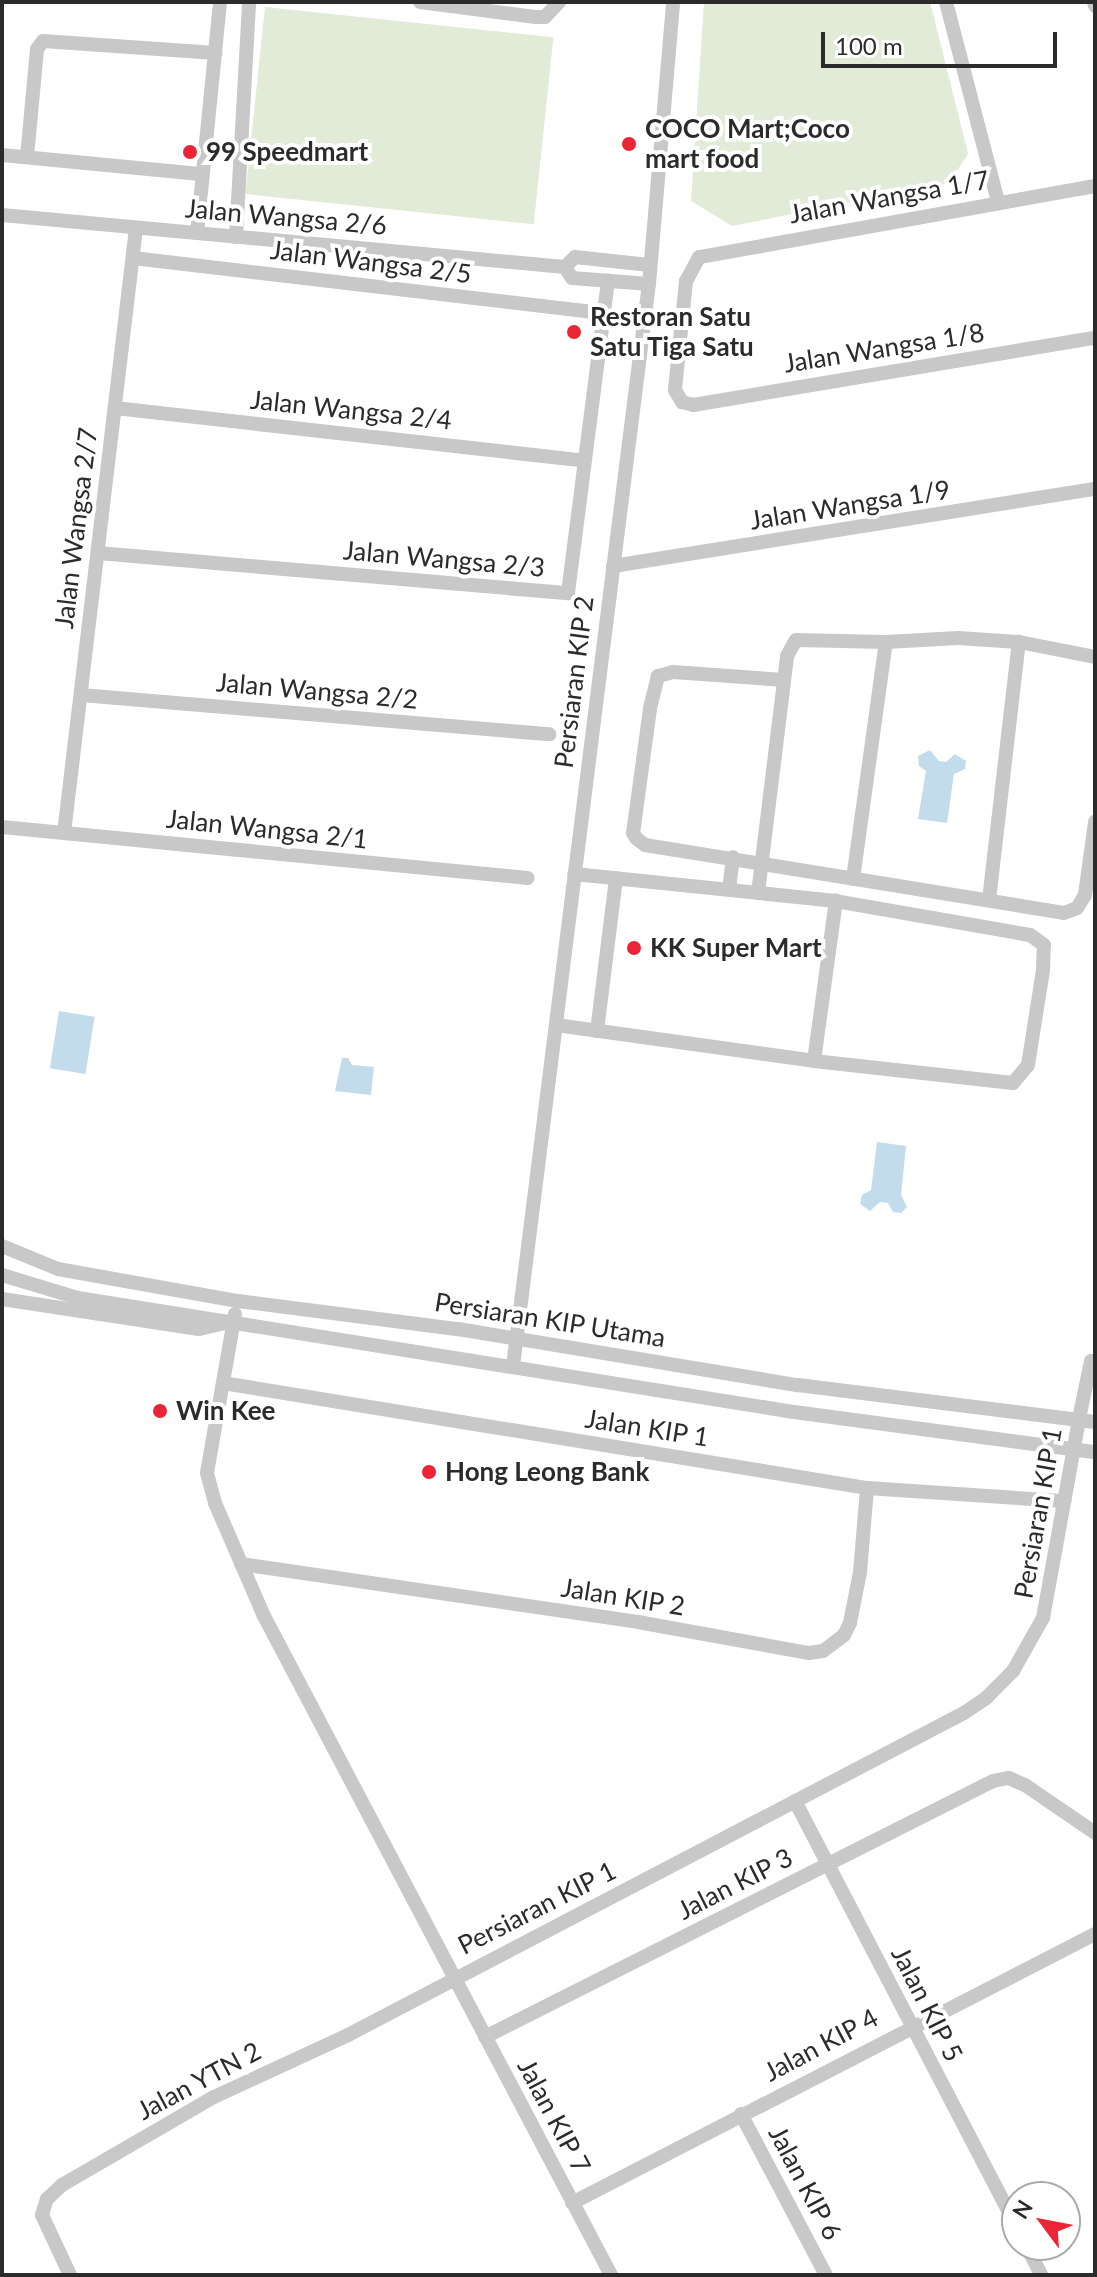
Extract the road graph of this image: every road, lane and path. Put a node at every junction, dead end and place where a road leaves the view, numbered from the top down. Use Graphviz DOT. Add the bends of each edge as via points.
graph roads {
  1 [pos="220,2"];
  2 [pos="249,2"];
  3 [pos="420,2"];
  4 [pos="559,2"];
  5 [pos="673,2"];
  6 [pos="946,2"];
  7 [pos="216,53"];
  8 [pos="2,155"];
  9 [pos="27,157"];
  10 [pos="200,174"];
  11 [pos="1095,186"];
  12 [pos="998,201"];
  13 [pos="2,215"];
  14 [pos="136,228"];
  15 [pos="197,233"];
  16 [pos="236,237"];
  17 [pos="133,258"];
  18 [pos="650,265"];
  19 [pos="565,267"];
  20 [pos="608,281"];
  21 [pos="649,284"];
  22 [pos="604,313"];
  23 [pos="1095,338"];
  24 [pos="682,402"];
  25 [pos="115,408"];
  26 [pos="582,460"];
  27 [pos="1095,489"];
  28 [pos="98,553"];
  29 [pos="613,566"];
  30 [pos="886,642"];
  31 [pos="1019,642"];
  32 [pos="1095,657"];
  33 [pos="784,680"];
  34 [pos="81,695"];
  35 [pos="549,734"];
  36 [pos="1095,822"];
  37 [pos="2,827"];
  38 [pos="64,833"];
  39 [pos="733,857"];
  40 [pos="762,862"];
  41 [pos="574,874"];
  42 [pos="528,878"];
  43 [pos="616,878"];
  44 [pos="853,879"];
  45 [pos="729,890"];
  46 [pos="758,893"];
  47 [pos="989,900"];
  48 [pos="836,901"];
  49 [pos="556,1025"];
  50 [pos="597,1031"];
  51 [pos="814,1061"];
  52 [pos="4,1252"];
  53 [pos="2,1275"];
  54 [pos="2,1299"];
  55 [pos="238,1301"];
  56 [pos="234,1320"];
  57 [pos="517,1338"];
  58 [pos="1095,1362"];
  59 [pos="513,1366"];
  60 [pos="223,1383"];
  61 [pos="1079,1419"];
  62 [pos="1095,1422"];
  63 [pos="1074,1449"];
  64 [pos="1095,1452"];
  65 [pos="867,1488"];
  66 [pos="1065,1501"];
  67 [pos="241,1564"];
  68 [pos="795,1801"];
  69 [pos="1095,1833"];
  70 [pos="828,1864"];
  71 [pos="1095,1934"];
  72 [pos="454,1978"];
  73 [pos="911,2026"];
  74 [pos="485,2037"];
  75 [pos="741,2114"];
  76 [pos="1001,2198"];
  77 [pos="572,2203"];
  78 [pos="70,2275"];
  79 [pos="611,2275"];
  80 [pos="826,2275"];
  1 -- 7 [label="street"];
  2 -- 16 [label="street"];
  3 -- 4 [label="street" via="536,17 545,17"];
  5 -- 18 [label="street, Persiaran KIP 2"];
  6 -- 12 [label="street"];
  7 -- 9 [label="street" via="43,41 37,49"];
  7 -- 10 [label="street"];
  8 -- 9 [label="street"];
  9 -- 10 [label="street"];
  10 -- 15 [label="street"];
  11 -- 12 [label="street, Jalan Wangsa 1/7"];
  12 -- 24 [label="street, Jalan Wangsa 1/7" via="707,255 693,262 686,281 675,390"];
  13 -- 14 [label="street, Jalan Wangsa 2/6"];
  14 -- 15 [label="street, Jalan Wangsa 2/6"];
  14 -- 17 [label="street, Jalan Wangsa 2/7"];
  15 -- 16 [label="street, Jalan Wangsa 2/6"];
  16 -- 19 [label="street, Jalan Wangsa 2/6"];
  17 -- 22 [label="street, Jalan Wangsa 2/5"];
  17 -- 25 [label="street, Jalan Wangsa 2/7"];
  18 -- 19 [label="street, Jalan Wangsa 2/6" via="575,257"];
  18 -- 21 [label="street, Persiaran KIP 2"];
  19 -- 20 [label="street, Jalan Wangsa 2/6" via="572,278"];
  20 -- 21 [label="street, Jalan Wangsa 2/6"];
  20 -- 22 [label="street, Jalan Wangsa 2/3"];
  21 -- 29 [label="street, Persiaran KIP 2"];
  22 -- 26 [label="street, Jalan Wangsa 2/3"];
  23 -- 24 [label="street, Jalan Wangsa 1/8" via="693,405"];
  25 -- 26 [label="street, Jalan Wangsa 2/4"];
  25 -- 28 [label="street, Jalan Wangsa 2/7"];
  26 -- 28 [label="street, Jalan Wangsa 2/3" via="568,593"];
  27 -- 29 [label="street, Jalan Wangsa 1/9"];
  28 -- 34 [label="street, Jalan Wangsa 2/7"];
  29 -- 41 [label="street, Persiaran KIP 2"];
  30 -- 31 [label="street"];
  30 -- 33 [label="street" via="796,640 787,656"];
  30 -- 44 [label="street"];
  31 -- 32 [label="street"];
  31 -- 47 [label="street"];
  33 -- 39 [label="street" via="665,672 655,681 633,833 645,845"];
  33 -- 40 [label="street"];
  34 -- 35 [label="street, Jalan Wangsa 2/2"];
  34 -- 38 [label="street, Jalan Wangsa 2/7"];
  36 -- 47 [label="street" via="1085,895 1077,908 1064,913"];
  37 -- 38 [label="street, Jalan Wangsa 2/1"];
  38 -- 42 [label="street, Jalan Wangsa 2/1"];
  39 -- 40 [label="street"];
  39 -- 45 [label="street"];
  40 -- 44 [label="street"];
  40 -- 46 [label="street"];
  41 -- 43 [label="street"];
  41 -- 49 [label="street, Persiaran KIP 2"];
  43 -- 45 [label="street"];
  43 -- 50 [label="street"];
  44 -- 47 [label="street"];
  45 -- 46 [label="street"];
  46 -- 48 [label="street"];
  48 -- 51 [label="street"];
  48 -- 51 [label="street" via="1030,935 1044,945 1043,970 1028,1065 1013,1083"];
  49 -- 50 [label="street"];
  49 -- 57 [label="street, Persiaran KIP 2"];
  50 -- 51 [label="street"];
  52 -- 55 [label="street, Persiaran KIP Utama" via="58,1269"];
  53 -- 56 [label="street, Persiaran KIP Utama" via="78,1298"];
  54 -- 56 [label="street" via="199,1329"];
  55 -- 56 [label="street, Persiaran KIP 1"];
  55 -- 57 [label="street, Persiaran KIP Utama"];
  56 -- 59 [label="street, Persiaran KIP Utama"];
  56 -- 60 [label="street, Persiaran KIP 1"];
  57 -- 59 [label="street, Persiaran KIP 2"];
  57 -- 61 [label="street, Persiaran KIP Utama" via="798,1385"];
  58 -- 61 [label="street, Persiaran KIP 1" via="1091,1361"];
  59 -- 63 [label="street, Persiaran KIP Utama" via="794,1412"];
  60 -- 65 [label="street, Jalan KIP 1"];
  60 -- 67 [label="street, Persiaran KIP 1" via="207,1473"];
  61 -- 62 [label="street, Persiaran KIP Utama"];
  61 -- 63 [label="street, Persiaran KIP 1"];
  63 -- 64 [label="street, Persiaran KIP Utama"];
  63 -- 66 [label="street, Persiaran KIP 1"];
  65 -- 66 [label="street, Jalan KIP 1"];
  65 -- 67 [label="street, Jalan KIP 2" via="850,1623 844,1635 823,1651 809,1653 638,1622"];
  66 -- 68 [label="street, Persiaran KIP 1" via="1043,1618 1013,1671 964,1713"];
  67 -- 72 [label="street, Persiaran KIP 1"];
  68 -- 70 [label="street, Jalan KIP 5"];
  68 -- 72 [label="street, Persiaran KIP 1"];
  69 -- 70 [label="street, Jalan KIP 3" via="1009,1778 993,1781"];
  70 -- 73 [label="street, Jalan KIP 5"];
  70 -- 74 [label="street, Jalan KIP 3"];
  71 -- 73 [label="street, Jalan KIP 4"];
  72 -- 74 [label="street, Jalan KIP 7"];
  72 -- 78 [label="street, Jalan YTN 2" via="214,2097 62,2185 47,2199 42,2215"];
  73 -- 75 [label="street, Jalan KIP 4"];
  73 -- 76 [label="street, Jalan KIP 5"];
  74 -- 77 [label="street, Jalan KIP 7"];
  75 -- 77 [label="street, Jalan KIP 4"];
  75 -- 80 [label="street, Jalan KIP 6"];
  77 -- 79 [label="street, Jalan KIP 7"];
}
